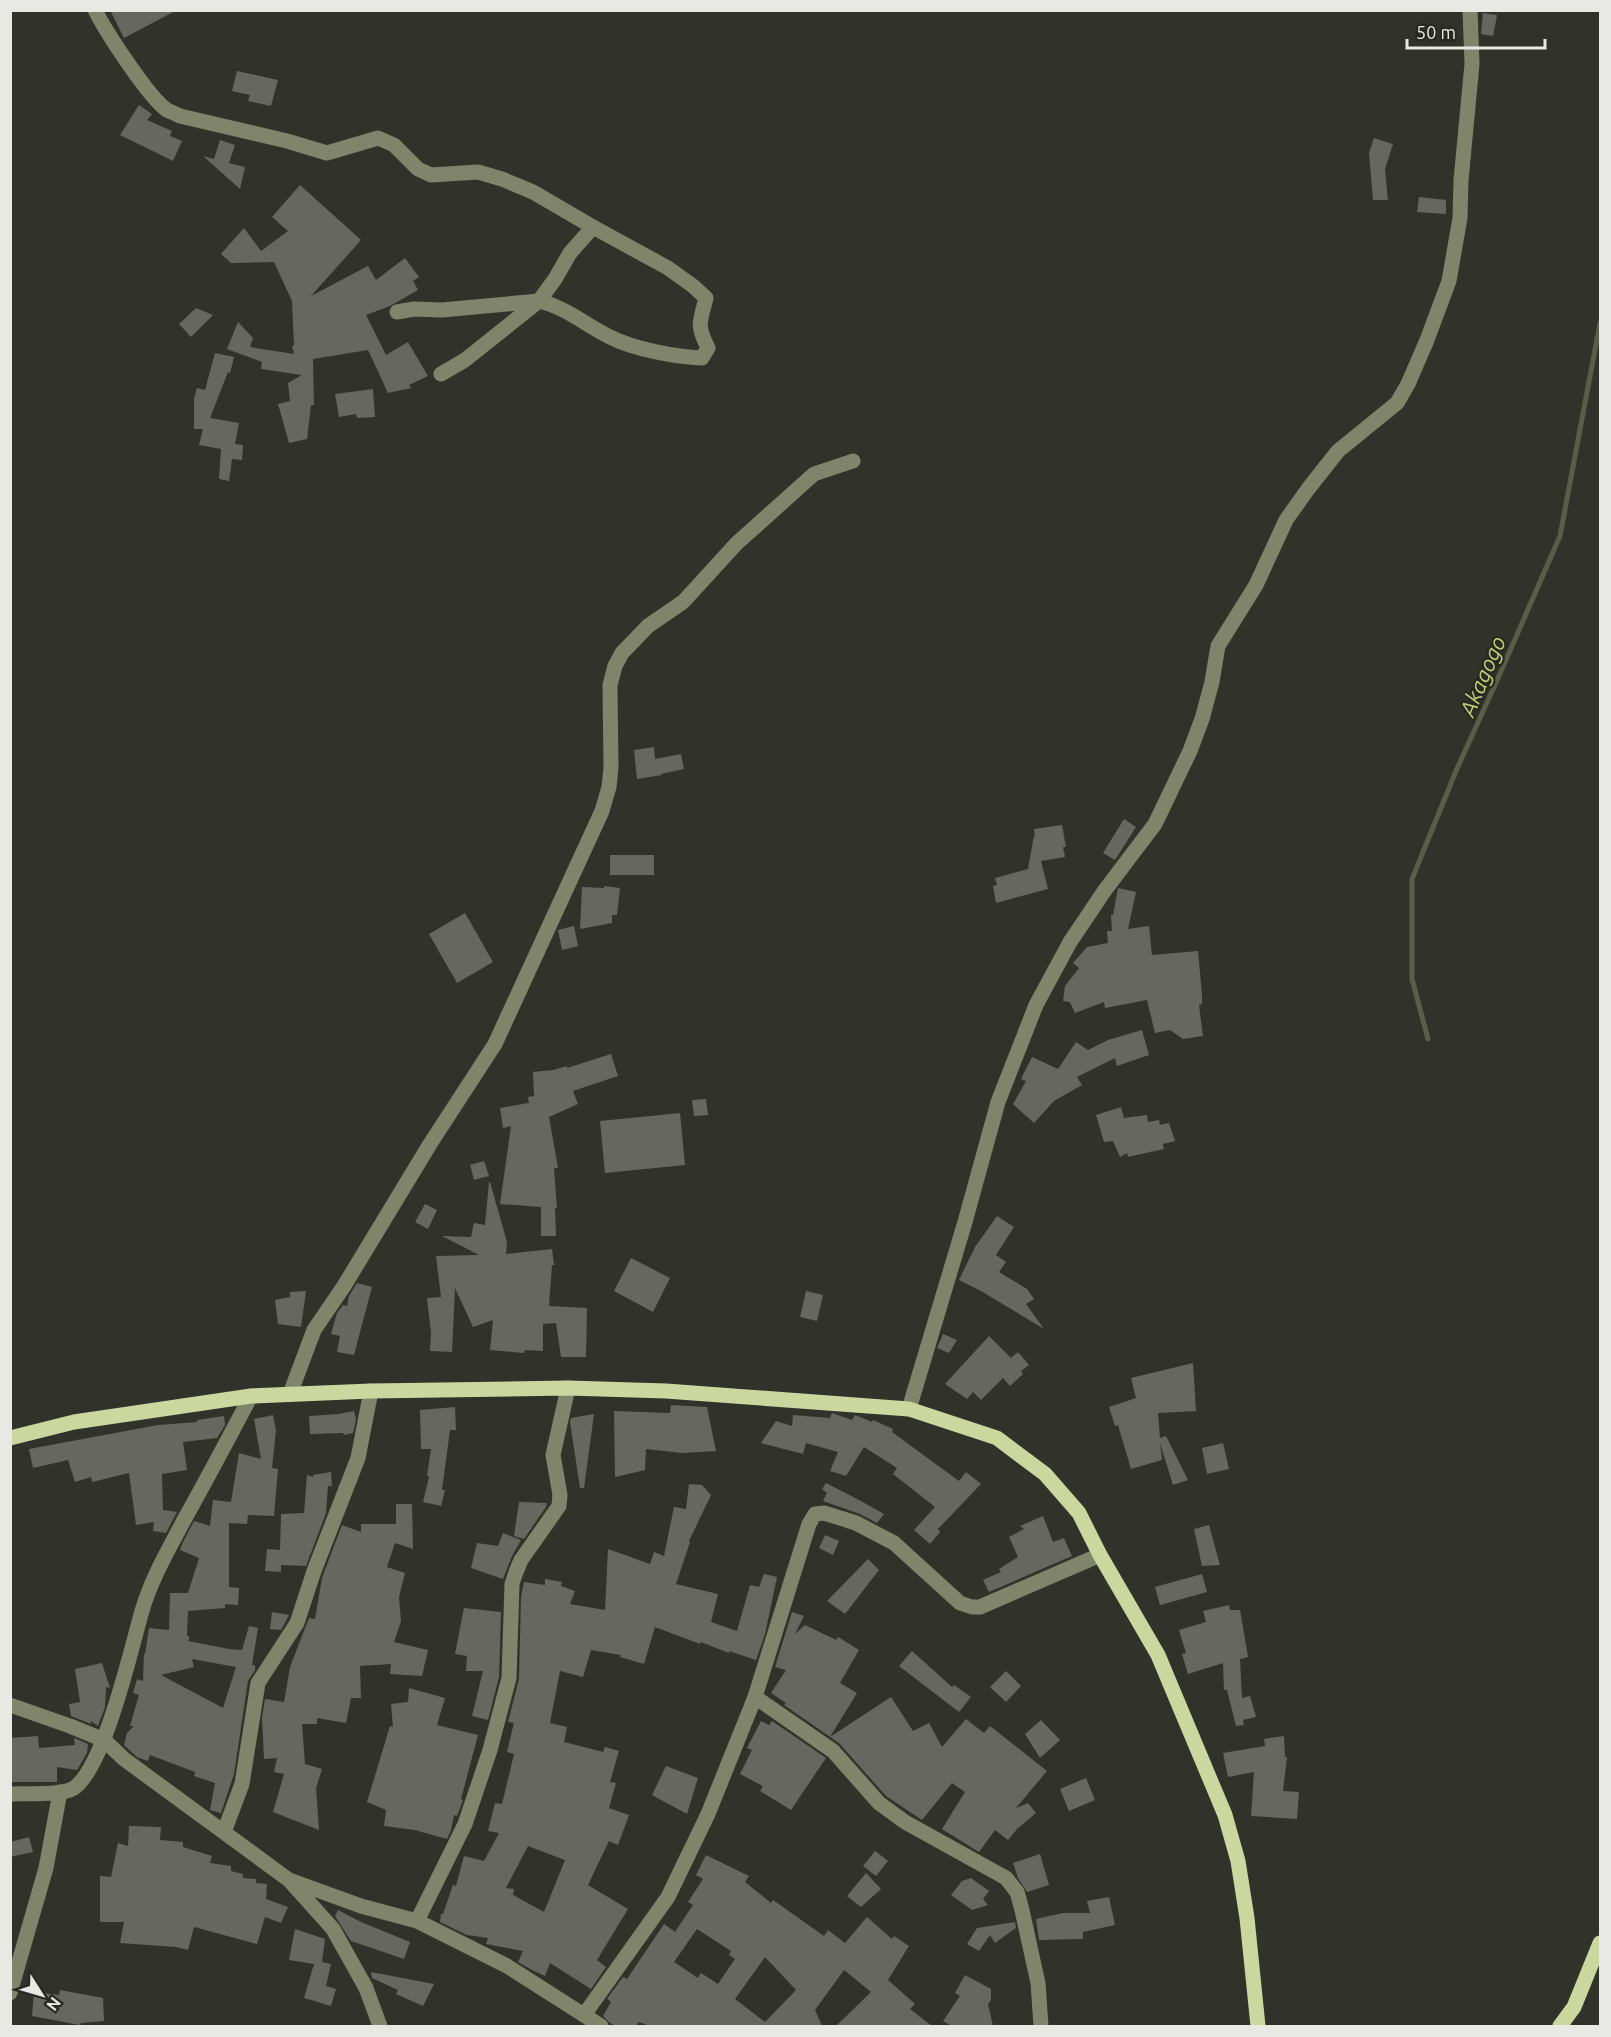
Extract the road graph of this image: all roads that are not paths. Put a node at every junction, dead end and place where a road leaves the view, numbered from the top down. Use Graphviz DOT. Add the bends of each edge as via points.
graph roads {
  1 [pos="95,10"];
  2 [pos="1470,10"];
  3 [pos="593,227"];
  4 [pos="538,301"];
  5 [pos="397,312"];
  6 [pos="441,374"];
  7 [pos="853,461"];
  8 [pos="568,1389"];
  9 [pos="372,1391"];
  10 [pos="290,1394"];
  11 [pos="251,1396"];
  12 [pos="909,1409"];
  13 [pos="10,1438"];
  14 [pos="1100,1555"];
  15 [pos="755,1697"];
  16 [pos="10,1705"];
  17 [pos="104,1740"];
  18 [pos="60,1792"];
  19 [pos="10,1794"];
  20 [pos="224,1832"];
  21 [pos="289,1880"];
  22 [pos="417,1921"];
  23 [pos="1600,1944"];
  24 [pos="10,1993"];
  25 [pos="584,2015"];
  26 [pos="380,2026"];
  27 [pos="601,2026"];
  28 [pos="1041,2026"];
  29 [pos="1258,2026"];
  30 [pos="1560,2026"];
  1 -- 3 [label="street" via="156,100 180,116 327,153 378,138 394,145 418,169 431,175 478,172 502,179"];
  2 -- 12 [label="street" via="1472,64 1460,218 1449,281 1427,340 1397,403 1338,451 1286,520 1256,585 1218,646 1202,719 1155,824 1070,942 1036,1005 998,1101"];
  3 -- 4 [label="street"];
  3 -- 4 [label="street" via="668,268 706,298 699,316 700,332 708,348 702,358 657,352 613,339 552,304"];
  4 -- 5 [label="street"];
  4 -- 6 [label="street" via="465,360"];
  7 -- 10 [label="street" via="814,474 737,543 683,602 648,626 622,653 610,685 611,768 602,811 495,1044 314,1330"];
  8 -- 9 [label="main road"];
  8 -- 12 [label="main road" via="666,1391"];
  8 -- 22 [label="street" via="553,1455 559,1506 521,1560 512,1584 509,1678 490,1750 465,1824"];
  9 -- 10 [label="main road"];
  9 -- 20 [label="street" via="358,1458 297,1623 258,1683 242,1784"];
  10 -- 11 [label="main road"];
  11 -- 13 [label="main road" via="74,1422"];
  11 -- 17 [label="street" via="160,1566 142,1609"];
  12 -- 14 [label="main road" via="997,1438 1045,1474 1079,1513"];
  14 -- 15 [label="street" via="980,1607 972,1607 960,1603 894,1543 856,1523 815,1514"];
  14 -- 29 [label="main road" via="1158,1655 1225,1815 1238,1861 1247,1917"];
  15 -- 25 [label="street" via="708,1814 668,1897"];
  15 -- 28 [label="street" via="833,1751 879,1803 905,1822 1006,1878 1017,1892 1022,1910 1038,1983"];
  16 -- 17 [label="street"];
  17 -- 18 [label="street" via="84,1776 73,1788"];
  17 -- 20 [label="street"];
  18 -- 19 [label="street"];
  18 -- 24 [label="street" via="46,1868"];
  20 -- 21 [label="street"];
  21 -- 22 [label="street"];
  21 -- 26 [label="street" via="333,1929 366,1988"];
  22 -- 25 [label="street" via="507,1966"];
  23 -- 30 [label="main road" via="1574,2007"];
  25 -- 27 [label="street"];
}
